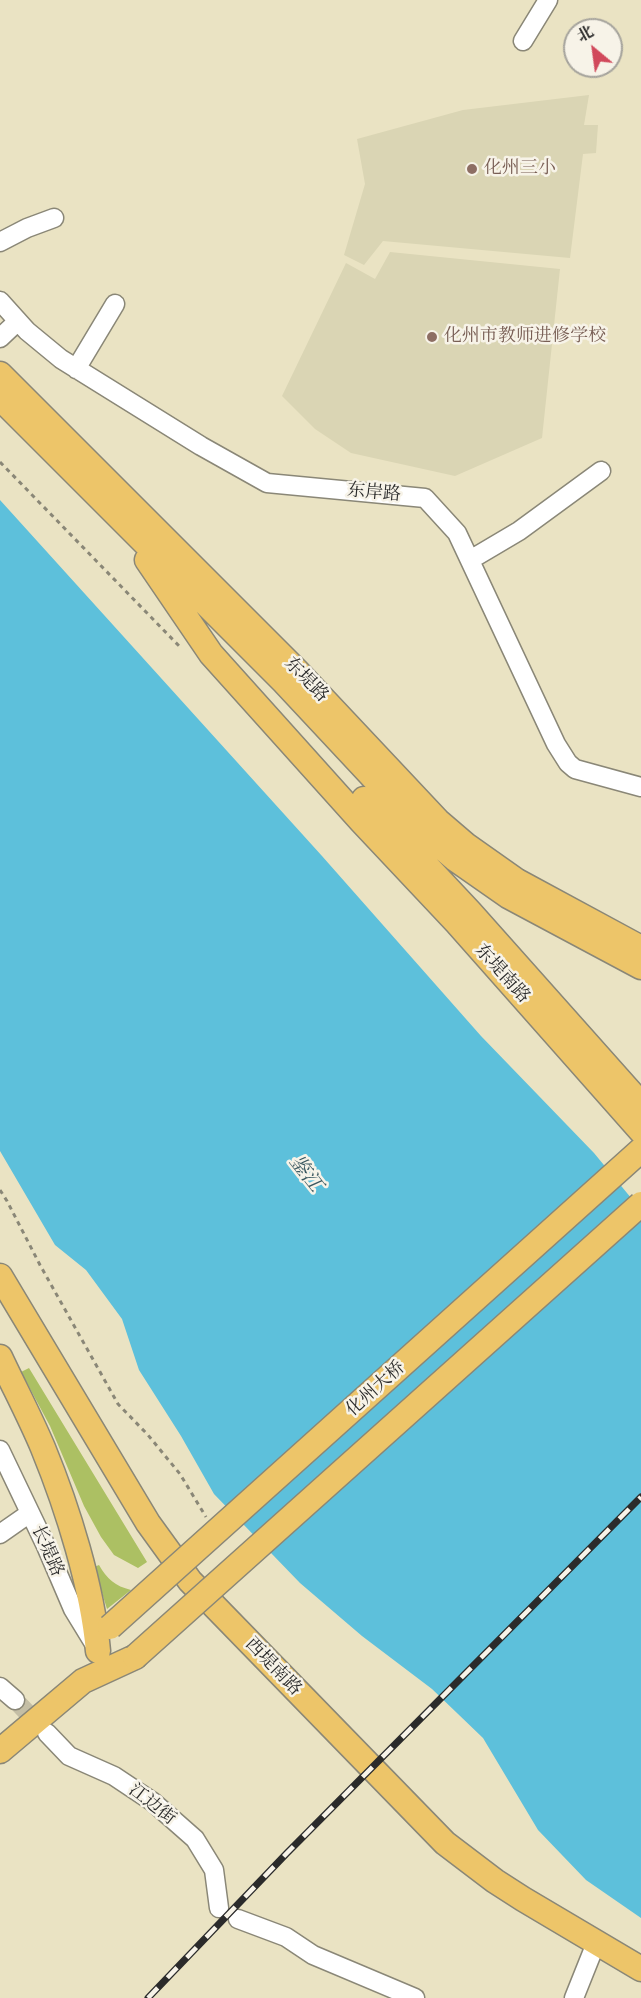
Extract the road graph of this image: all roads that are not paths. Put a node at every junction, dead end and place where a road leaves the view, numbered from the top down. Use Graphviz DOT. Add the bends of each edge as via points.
graph roads {
  1 [pos="548,0"];
  2 [pos="523,41"];
  3 [pos="54,218"];
  4 [pos="0,242"];
  5 [pos="0,301"];
  6 [pos="115,304"];
  7 [pos="18,321"];
  8 [pos="0,338"];
  9 [pos="76,369"];
  10 [pos="0,374"];
  11 [pos="0,398"];
  12 [pos="602,471"];
  13 [pos="113,511"];
  14 [pos="470,560"];
  15 [pos="372,763"];
  16 [pos="641,787"];
  17 [pos="362,810"];
  18 [pos="490,883"];
  19 [pos="465,907"];
  20 [pos="641,948"];
  21 [pos="641,968"];
  22 [pos="641,1104"];
  23 [pos="641,1131"];
  24 [pos="641,1150"];
  25 [pos="641,1204"];
  26 [pos="0,1276"];
  27 [pos="0,1357"];
  28 [pos="0,1450"];
  29 [pos="30,1513"];
  30 [pos="0,1534"];
  31 [pos="98,1651"];
  32 [pos="83,1681"];
  33 [pos="0,1687"];
  34 [pos="15,1700"];
  35 [pos="47,1733"];
  36 [pos="0,1751"];
  37 [pos="219,1908"];
  38 [pos="238,1919"];
  39 [pos="596,1943"];
  40 [pos="641,1969"];
  41 [pos="415,1998"];
  42 [pos="574,1998"];
  1 -- 2 [label="street"];
  3 -- 4 [label="street"];
  5 -- 7 [label="street, 东岸路"];
  6 -- 9 [label="street"];
  7 -- 8 [label="street"];
  7 -- 9 [label="street, 东岸路" via="43,346"];
  9 -- 14 [label="street, 东岸路" via="267,483 425,498 457,533"];
  10 -- 15 [label="main road, 东堤路" via="296,670"];
  11 -- 13 [label="main road, 东堤路"];
  12 -- 14 [label="street" via="519,531"];
  13 -- 15 [label="main road, 东堤路" via="284,682"];
  13 -- 17 [label="main road" via="211,654"];
  14 -- 16 [label="street, 东岸路" via="568,763 575,769"];
  15 -- 17 [label="main road"];
  15 -- 18 [label="main road, 东堤路" via="426,834"];
  15 -- 20 [label="main road, 东堤路" via="466,845 517,881"];
  17 -- 19 [label="main road, 东堤南路"];
  17 -- 23 [label="main road, 东堤南路"];
  18 -- 19 [label="main road"];
  18 -- 21 [label="main road, 东堤路"];
  19 -- 22 [label="main road, 东堤南路"];
  24 -- 31 [label="main road, 化州大桥, bridge" via="110,1627"];
  25 -- 32 [label="main road, bridge" via="135,1657"];
  26 -- 39 [label="main road, 西堤南路" via="148,1523 190,1581 445,1843 495,1881"];
  27 -- 31 [label="main road" via="43,1447 64,1503 95,1615"];
  28 -- 29 [label="street, 长堤路"];
  29 -- 30 [label="street"];
  29 -- 31 [label="street, 长堤路" via="73,1609"];
  31 -- 32 [label="main road"];
  32 -- 36 [label="main road"];
  33 -- 34 [label="street"];
  35 -- 37 [label="street, 江边街" via="69,1756 114,1776 153,1802 195,1839 214,1870"];
  38 -- 41 [label="street" via="286,1937 313,1955"];
  39 -- 40 [label="main road, 西堤南路"];
  39 -- 42 [label="street"];
}
